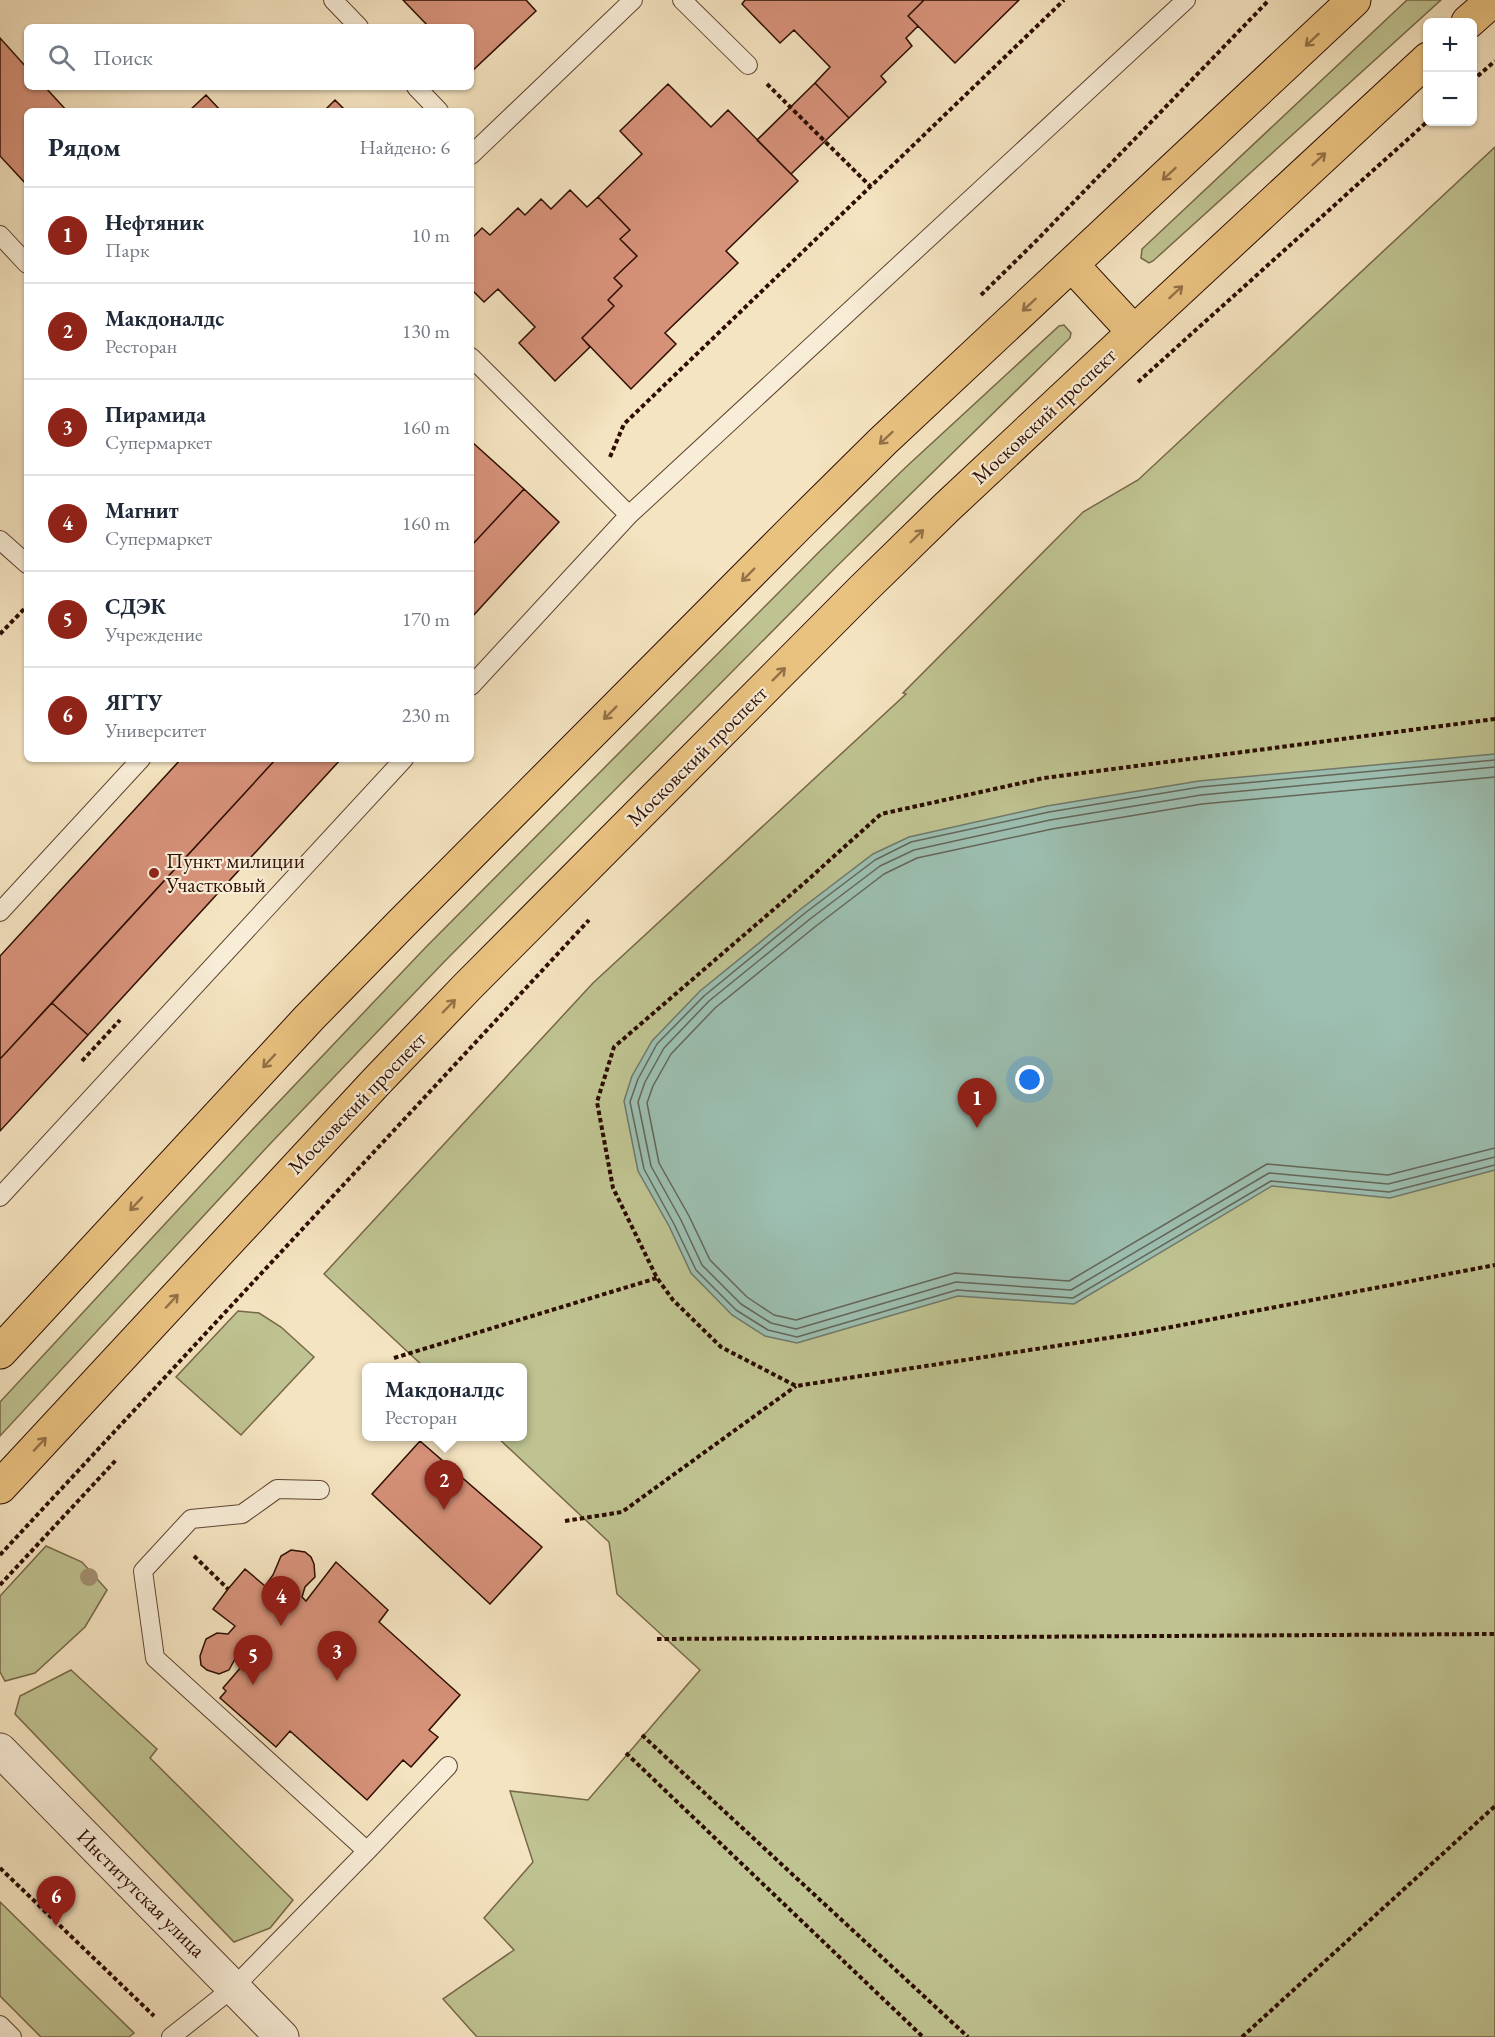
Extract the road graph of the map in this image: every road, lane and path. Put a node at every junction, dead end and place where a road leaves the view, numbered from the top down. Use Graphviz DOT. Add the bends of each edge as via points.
graph roads {
  1 [pos="333,0"];
  2 [pos="633,0"];
  3 [pos="682,0"];
  4 [pos="1064,0"];
  5 [pos="1186,0"];
  6 [pos="1354,0"];
  7 [pos="1492,0"];
  8 [pos="1472,18"];
  9 [pos="356,24"];
  10 [pos="1495,61"];
  11 [pos="1423,64"];
  12 [pos="748,65"];
  13 [pos="1477,77"];
  14 [pos="419,90"];
  15 [pos="790,107"];
  16 [pos="436,108"];
  17 [pos="1424,126"];
  18 [pos="474,149"];
  19 [pos="871,187"];
  20 [pos="0,235"];
  21 [pos="24,261"];
  22 [pos="1072,265"];
  23 [pos="1134,332"];
  24 [pos="474,360"];
  25 [pos="1135,385"];
  26 [pos="598,484"];
  27 [pos="629,515"];
  28 [pos="0,540"];
  29 [pos="24,561"];
  30 [pos="24,609"];
  31 [pos="0,634"];
  32 [pos="474,683"];
  33 [pos="1495,719"];
  34 [pos="138,762"];
  35 [pos="401,762"];
  36 [pos="0,912"];
  37 [pos="591,917"];
  38 [pos="0,1197"];
  39 [pos="1495,1265"];
  40 [pos="657,1278"];
  41 [pos="0,1352"];
  42 [pos="394,1358"];
  43 [pos="795,1386"];
  44 [pos="116,1460"];
  45 [pos="0,1487"];
  46 [pos="320,1490"];
  47 [pos="565,1521"];
  48 [pos="0,1555"];
  49 [pos="195,1558"];
  50 [pos="0,1585"];
  51 [pos="228,1589"];
  52 [pos="1495,1634"];
  53 [pos="657,1639"];
  54 [pos="642,1735"];
  55 [pos="0,1750"];
  56 [pos="626,1753"];
  57 [pos="448,1766"];
  58 [pos="1495,1806"];
  59 [pos="367,1851"];
  60 [pos="0,1868"];
  61 [pos="234,1987"];
  62 [pos="0,2025"];
  63 [pos="172,2036"];
  64 [pos="12,2037"];
  65 [pos="282,2037"];
  66 [pos="924,2037"];
  67 [pos="968,2037"];
  68 [pos="1242,2037"];
  1 -- 9 [label="lane"];
  2 -- 18 [label="lane"];
  3 -- 12 [label="lane"];
  4 -- 19 [label="path"];
  5 -- 27 [label="lane"];
  6 -- 22 [label="main road, one-way"];
  7 -- 8 [label="main road"];
  10 -- 13 [label="path"];
  23 -- 11 [label="main road, Московский проспект, one-way"];
  14 -- 16 [label="lane"];
  15 -- 19 [label="path"];
  17 -- 25 [label="path"];
  19 -- 26 [label="path" via="624,424"];
  20 -- 21 [label="lane"];
  22 -- 23 [label="main road"];
  22 -- 41 [label="main road, one-way" via="883,441 410,914"];
  45 -- 23 [label="main road, Московский проспект, one-way" via="467,987 862,590"];
  24 -- 26 [label="lane"];
  26 -- 27 [label="lane"];
  27 -- 32 [label="lane"];
  28 -- 29 [label="lane"];
  30 -- 31 [label="path"];
  33 -- 40 [label="path" via="1044,778 881,814 614,1047 597,1102 613,1188"];
  34 -- 36 [label="lane"];
  35 -- 38 [label="lane"];
  37 -- 48 [label="path"];
  39 -- 43 [label="path" via="1140,1333"];
  40 -- 42 [label="path"];
  40 -- 43 [label="path" via="673,1300 722,1347"];
  43 -- 47 [label="path" via="622,1512"];
  44 -- 50 [label="path"];
  46 -- 59 [label="lane" via="277,1489 242,1514 191,1519 143,1571 155,1658"];
  49 -- 51 [label="path"];
  52 -- 53 [label="path"];
  54 -- 67 [label="path"];
  55 -- 61 [label="street, Институтская улица"];
  56 -- 66 [label="path"];
  57 -- 59 [label="lane"];
  58 -- 68 [label="path"];
  59 -- 61 [label="lane"];
  60 -- 63 [label="path"];
  61 -- 63 [label="lane"];
  61 -- 65 [label="street, Институтская улица"];
  62 -- 64 [label="lane"];
}
